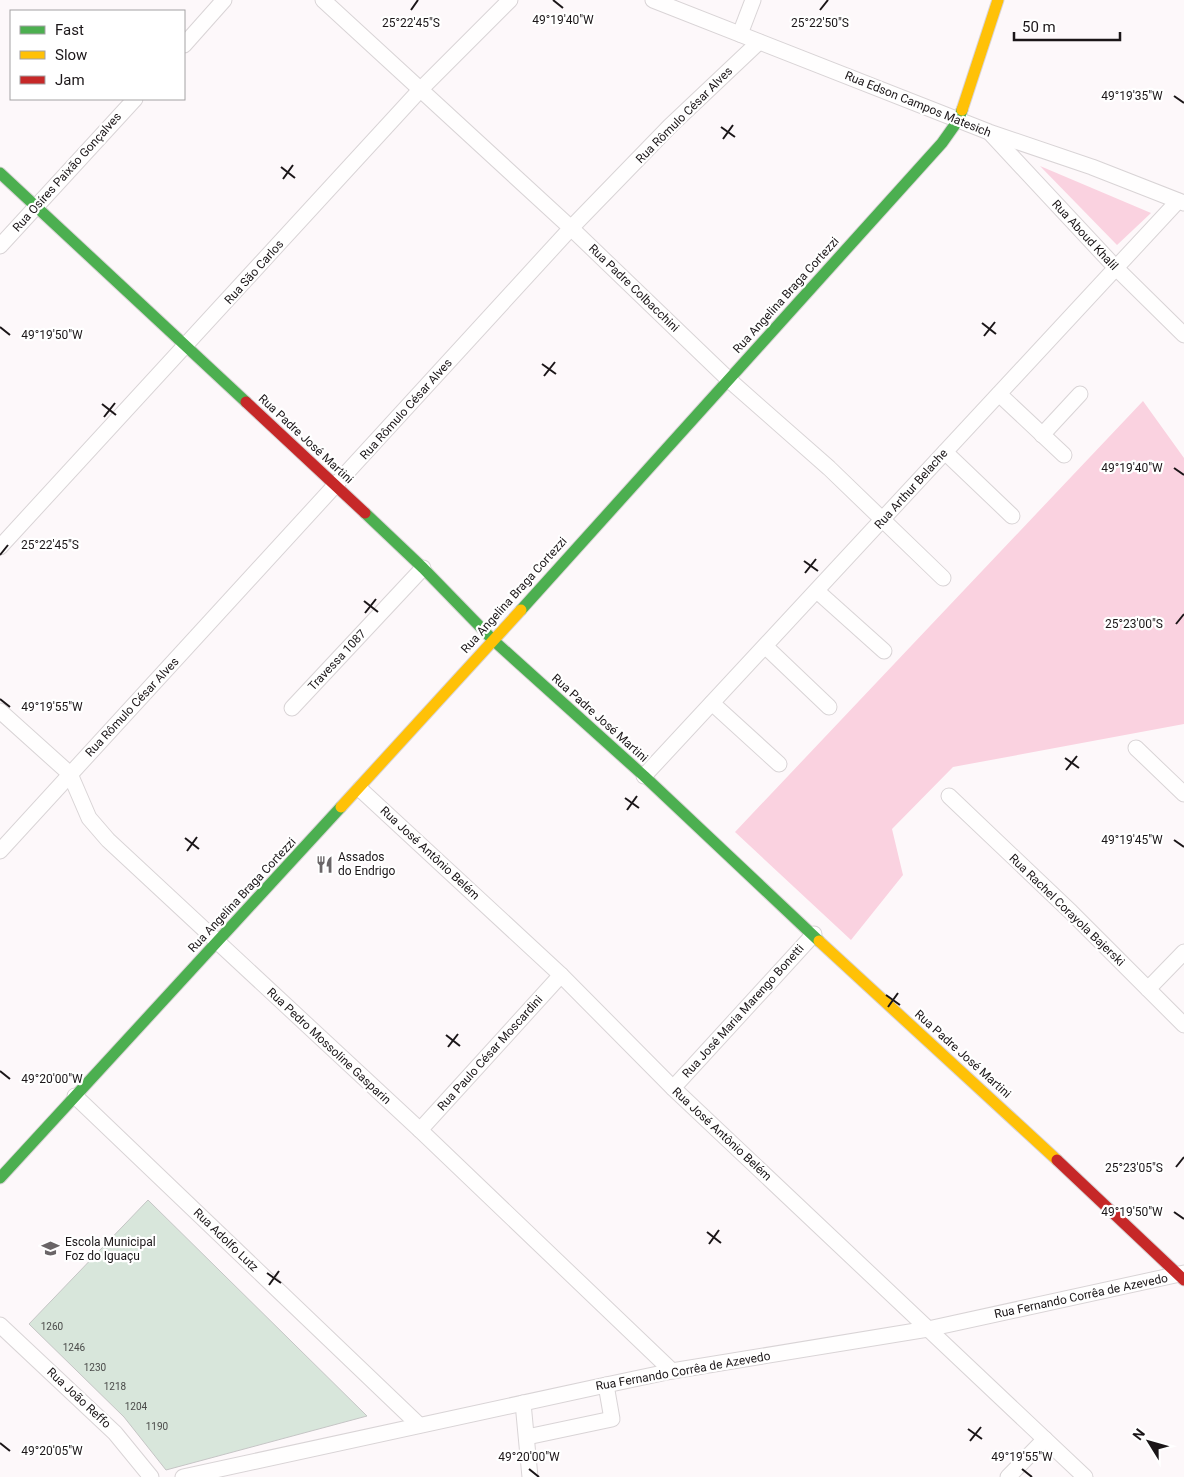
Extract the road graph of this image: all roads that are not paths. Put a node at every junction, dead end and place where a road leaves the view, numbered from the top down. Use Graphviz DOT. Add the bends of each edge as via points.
graph roads {
  1 [pos="224,0"];
  2 [pos="323,0"];
  3 [pos="510,0"];
  4 [pos="653,0"];
  5 [pos="753,0"];
  6 [pos="998,0"];
  7 [pos="740,34"];
  8 [pos="759,42"];
  9 [pos="185,44"];
  10 [pos="420,90"];
  11 [pos="134,100"];
  12 [pos="959,119"];
  13 [pos="989,132"];
  14 [pos="0,173"];
  15 [pos="1181,202"];
  16 [pos="36,207"];
  17 [pos="571,228"];
  18 [pos="0,246"];
  19 [pos="1116,268"];
  20 [pos="1184,335"];
  21 [pos="186,346"];
  22 [pos="728,378"];
  23 [pos="999,394"];
  24 [pos="1080,394"];
  25 [pos="1042,435"];
  26 [pos="945,452"];
  27 [pos="1064,456"];
  28 [pos="336,486"];
  29 [pos="1012,516"];
  30 [pos="884,519"];
  31 [pos="0,547"];
  32 [pos="423,568"];
  33 [pos="943,578"];
  34 [pos="817,591"];
  35 [pos="493,640"];
  36 [pos="766,646"];
  37 [pos="884,651"];
  38 [pos="712,702"];
  39 [pos="829,707"];
  40 [pos="292,708"];
  41 [pos="0,711"];
  42 [pos="1136,748"];
  43 [pos="778,764"];
  44 [pos="70,774"];
  45 [pos="644,776"];
  46 [pos="360,789"];
  47 [pos="1184,794"];
  48 [pos="949,796"];
  49 [pos="0,851"];
  50 [pos="814,934"];
  51 [pos="216,941"];
  52 [pos="1184,952"];
  53 [pos="561,975"];
  54 [pos="1148,989"];
  55 [pos="1184,1025"];
  56 [pos="673,1088"];
  57 [pos="76,1096"];
  58 [pos="420,1130"];
  59 [pos="0,1178"];
  60 [pos="1182,1276"];
  61 [pos="0,1325"];
  62 [pos="928,1329"];
  63 [pos="672,1371"];
  64 [pos="606,1384"];
  65 [pos="523,1403"];
  66 [pos="419,1425"];
  67 [pos="527,1437"];
  68 [pos="1045,1439"];
  69 [pos="151,1477"];
  70 [pos="183,1477"];
  71 [pos="530,1477"];
  72 [pos="1008,1477"];
  73 [pos="1085,1477"];
  1 -- 9 [label="street"];
  2 -- 10 [label="street, Rua Padre Colbacchini"];
  3 -- 10 [label="street, Rua São Carlos"];
  4 -- 7 [label="street, Rua Edson Campos Matesich"];
  5 -- 7 [label="street"];
  6 -- 12 [label="street, Rua Angelina Braga Cortezzi"];
  7 -- 8 [label="street, Rua Edson Campos Matesich"];
  8 -- 12 [label="street, Rua Edson Campos Matesich"];
  8 -- 17 [label="street, Rua Rômulo César Alves" via="670,126"];
  10 -- 17 [label="street, Rua Padre Colbacchini"];
  10 -- 21 [label="street, Rua São Carlos"];
  11 -- 16 [label="street, Rua Osíres Paixão Gonçalves"];
  12 -- 13 [label="street, Rua Edson Campos Matesich"];
  12 -- 22 [label="street, Rua Angelina Braga Cortezzi" via="942,143"];
  13 -- 15 [label="street, Rua Edson Campos Matesich"];
  13 -- 19 [label="street, Rua Aboud Khalil"];
  14 -- 16 [label="street, Rua Padre José Martini"];
  15 -- 19 [label="street, Rua Arthur Belache"];
  16 -- 18 [label="street, Rua Osíres Paixão Gonçalves"];
  16 -- 21 [label="street, Rua Padre José Martini"];
  17 -- 22 [label="street, Rua Padre Colbacchini"];
  17 -- 28 [label="street, Rua Rômulo César Alves"];
  19 -- 20 [label="street, Rua Aboud Khalil"];
  19 -- 23 [label="street, Rua Arthur Belache"];
  21 -- 28 [label="street, Rua Padre José Martini"];
  21 -- 31 [label="street, Rua São Carlos"];
  22 -- 30 [label="street, Rua Padre Colbacchini"];
  22 -- 35 [label="street, Rua Angelina Braga Cortezzi"];
  23 -- 25 [label="street"];
  23 -- 26 [label="street, Rua Arthur Belache"];
  24 -- 25 [label="street"];
  25 -- 27 [label="street"];
  26 -- 29 [label="street"];
  26 -- 30 [label="street, Rua Arthur Belache"];
  28 -- 32 [label="street, Rua Padre José Martini"];
  28 -- 44 [label="street, Rua Rômulo César Alves"];
  30 -- 33 [label="street, Rua Padre Colbacchini"];
  30 -- 34 [label="street, Rua Arthur Belache"];
  32 -- 35 [label="street, Rua Padre José Martini"];
  32 -- 40 [label="street, Travessa 1087"];
  34 -- 36 [label="street, Rua Arthur Belache"];
  34 -- 37 [label="street"];
  35 -- 45 [label="street, Rua Padre José Martini"];
  35 -- 46 [label="street, Rua Angelina Braga Cortezzi"];
  36 -- 38 [label="street, Rua Arthur Belache"];
  36 -- 39 [label="street"];
  38 -- 43 [label="street"];
  38 -- 45 [label="street, Rua Arthur Belache"];
  41 -- 44 [label="street, Rua Pedro Mossoline Gasparin"];
  42 -- 47 [label="street"];
  44 -- 49 [label="street, Rua Rômulo César Alves"];
  44 -- 51 [label="street, Rua Pedro Mossoline Gasparin" via="89,818 108,840"];
  45 -- 50 [label="street, Rua Padre José Martini"];
  46 -- 51 [label="street, Rua Angelina Braga Cortezzi"];
  46 -- 53 [label="street, Rua José Antônio Belém"];
  48 -- 54 [label="street, Rua Rachel Corayola Bajerski"];
  50 -- 56 [label="street, Rua José Maria Marengo Bonetti"];
  50 -- 60 [label="street, Rua Padre José Martini"];
  51 -- 57 [label="street, Rua Angelina Braga Cortezzi"];
  51 -- 58 [label="street, Rua Pedro Mossoline Gasparin"];
  52 -- 54 [label="street"];
  53 -- 56 [label="street, Rua José Antônio Belém"];
  53 -- 58 [label="street, Rua Paulo César Moscardini"];
  54 -- 55 [label="street, Rua Rachel Corayola Bajerski"];
  56 -- 62 [label="street, Rua José Antônio Belém"];
  57 -- 59 [label="street, Rua Angelina Braga Cortezzi"];
  57 -- 66 [label="street, Rua Adolfo Lutz"];
  58 -- 63 [label="street, Rua Pedro Mossoline Gasparin"];
  60 -- 62 [label="street, Rua Fernando Corrêa de Azevedo"];
  61 -- 69 [label="street, Rua João Reffo" via="127,1444"];
  62 -- 63 [label="street, Rua Fernando Corrêa de Azevedo"];
  62 -- 68 [label="street, Rua José Antônio Belém"];
  63 -- 64 [label="street, Rua Fernando Corrêa de Azevedo"];
  64 -- 65 [label="street, Rua Fernando Corrêa de Azevedo"];
  64 -- 67 [label="street" via="612,1419"];
  65 -- 66 [label="street, Rua Fernando Corrêa de Azevedo"];
  65 -- 67 [label="street"];
  66 -- 70 [label="street, Rua Fernando Corrêa de Azevedo"];
  67 -- 71 [label="street"];
  68 -- 72 [label="street"];
  68 -- 73 [label="street, Rua José Antônio Belém"];
}
